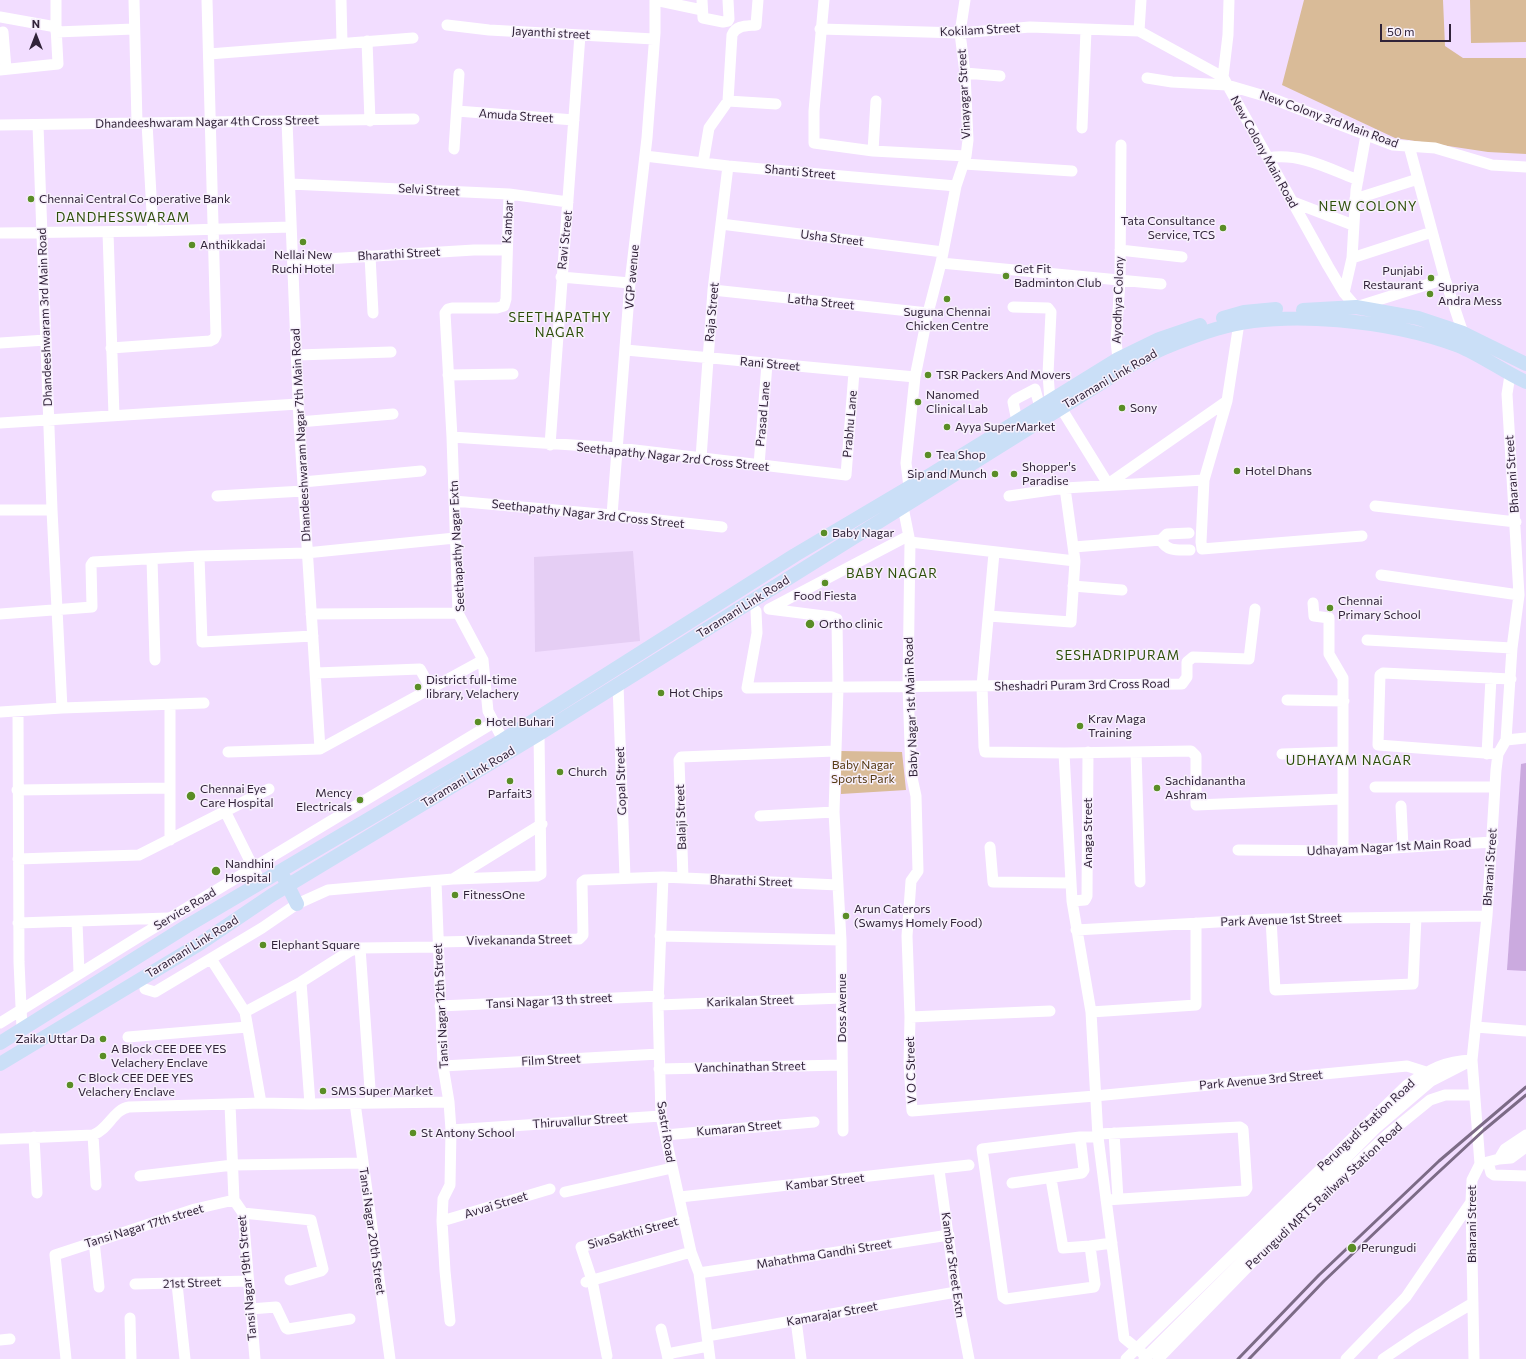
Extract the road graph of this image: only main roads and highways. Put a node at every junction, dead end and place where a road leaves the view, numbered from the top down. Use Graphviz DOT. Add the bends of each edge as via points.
graph roads {
  1 [pos="1121,364"];
  2 [pos="1526,364"];
  3 [pos="1526,382"];
  4 [pos="1050,405"];
  5 [pos="763,576"];
  6 [pos="772,589"];
  7 [pos="280,871"];
  8 [pos="288,886"];
  9 [pos="297,904"];
  10 [pos="254,908"];
  11 [pos="216,913"];
  12 [pos="0,1043"];
  13 [pos="0,1053"];
  14 [pos="0,1064"];
  1 -- 2 [label="main road, Taramani Link Road" via="1159,338 1244,312 1356,307 1418,318 1463,333"];
  1 -- 3 [label="main road, Taramani Link Road" via="1216,329 1240,323 1272,319 1313,319 1361,322 1460,346"];
  1 -- 4 [label="main road, Taramani Link Road"];
  4 -- 5 [label="main road, Taramani Link Road" via="1017,421"];
  4 -- 6 [label="main road, Taramani Link Road" via="903,507"];
  5 -- 6 [label="main road"];
  5 -- 7 [label="main road, Taramani Link Road" via="503,740"];
  6 -- 8 [label="main road, Taramani Link Road" via="751,607 618,684"];
  7 -- 8 [label="main road"];
  7 -- 11 [label="main road, Taramani Link Road"];
  8 -- 9 [label="main road"];
  8 -- 10 [label="main road, Taramani Link Road"];
  10 -- 11 [label="main road" via="237,906"];
  10 -- 14 [label="main road, Taramani Link Road" via="201,943"];
  11 -- 12 [label="main road, Taramani Link Road"];
  11 -- 13 [label="main road"];
}
